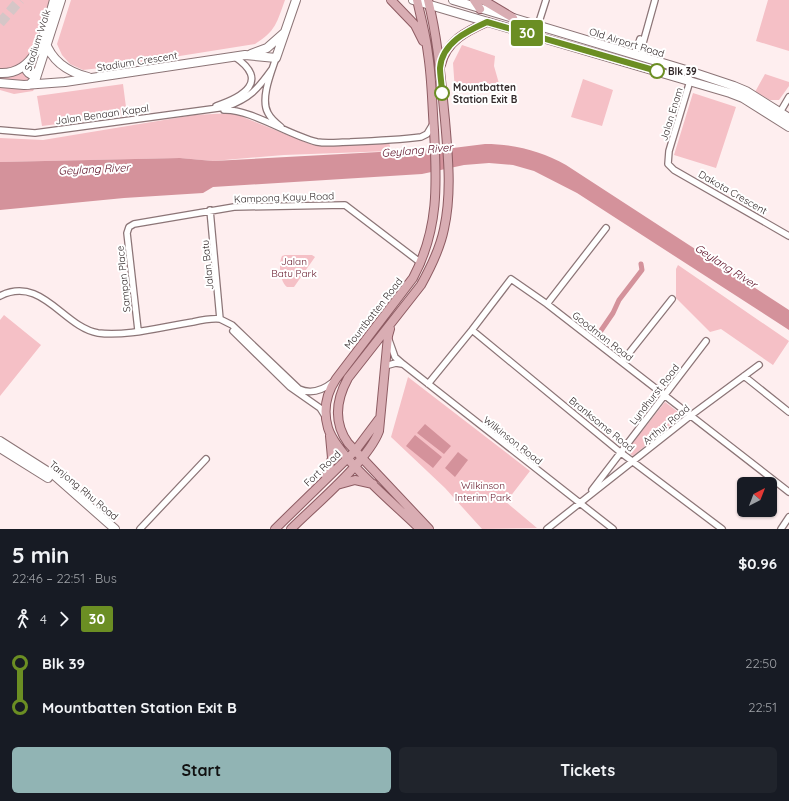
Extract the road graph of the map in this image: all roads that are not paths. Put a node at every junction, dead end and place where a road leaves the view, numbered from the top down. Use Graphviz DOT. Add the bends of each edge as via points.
graph roads {
  1 [pos="54,0"];
  2 [pos="61,0"];
  3 [pos="296,0"];
  4 [pos="391,0"];
  5 [pos="453,0"];
  6 [pos="474,0"];
  7 [pos="482,0"];
  8 [pos="546,0"];
  9 [pos="651,0"];
  10 [pos="655,0"];
  11 [pos="416,1"];
  12 [pos="429,3"];
  13 [pos="480,9"];
  14 [pos="513,18"];
  15 [pos="487,22"];
  16 [pos="538,25"];
  17 [pos="286,31"];
  18 [pos="45,40"];
  19 [pos="428,53"];
  20 [pos="633,54"];
  21 [pos="245,55"];
  22 [pos="235,57"];
  23 [pos="276,58"];
  24 [pos="645,58"];
  25 [pos="25,65"];
  26 [pos="440,68"];
  27 [pos="272,69"];
  28 [pos="686,70"];
  29 [pos="38,71"];
  30 [pos="0,73"];
  31 [pos="92,78"];
  32 [pos="690,80"];
  33 [pos="0,83"];
  34 [pos="29,85"];
  35 [pos="789,97"];
  36 [pos="206,109"];
  37 [pos="778,116"];
  38 [pos="789,118"];
  39 [pos="433,124"];
  40 [pos="789,127"];
  41 [pos="0,130"];
  42 [pos="286,131"];
  43 [pos="668,164"];
  44 [pos="210,210"];
  45 [pos="129,227"];
  46 [pos="606,228"];
  47 [pos="789,236"];
  48 [pos="421,263"];
  49 [pos="0,296"];
  50 [pos="672,299"];
  51 [pos="547,304"];
  52 [pos="220,318"];
  53 [pos="227,322"];
  54 [pos="392,324"];
  55 [pos="138,330"];
  56 [pos="472,330"];
  57 [pos="388,336"];
  58 [pos="706,341"];
  59 [pos="622,362"];
  60 [pos="403,364"];
  61 [pos="759,365"];
  62 [pos="385,366"];
  63 [pos="744,376"];
  64 [pos="334,382"];
  65 [pos="428,384"];
  66 [pos="664,395"];
  67 [pos="789,412"];
  68 [pos="690,416"];
  69 [pos="326,418"];
  70 [pos="380,418"];
  71 [pos="330,432"];
  72 [pos="0,441"];
  73 [pos="0,448"];
  74 [pos="354,451"];
  75 [pos="620,452"];
  76 [pos="348,458"];
  77 [pos="362,458"];
  78 [pos="206,459"];
  79 [pos="634,462"];
  80 [pos="355,465"];
  81 [pos="324,480"];
  82 [pos="373,484"];
  83 [pos="333,487"];
  84 [pos="789,492"];
  85 [pos="587,497"];
  86 [pos="580,503"];
  87 [pos="789,517"];
  88 [pos="108,529"];
  89 [pos="115,529"];
  90 [pos="140,529"];
  91 [pos="275,529"];
  92 [pos="291,529"];
  93 [pos="420,529"];
  94 [pos="429,529"];
  95 [pos="547,529"];
  96 [pos="613,529"];
  97 [pos="722,529"];
  98 [pos="781,529"];
  1 -- 18 [label="street, Stadium Walk"];
  2 -- 18 [label="street, Stadium Walk"];
  3 -- 17 [label="street"];
  4 -- 19 [label="main road" via="414,25"];
  5 -- 13 [label="street, Old Airport Road"];
  6 -- 13 [label="main road"];
  7 -- 14 [label="main road"];
  8 -- 16 [label="street"];
  9 -- 20 [label="street"];
  10 -- 24 [label="street" via="643,44"];
  11 -- 12 [label="street, Old Airport Road"];
  11 -- 19 [label="main road, Mountbatten Road"];
  12 -- 15 [label="street, Old Airport Road"];
  12 -- 26 [label="main road, Mountbatten Road"];
  13 -- 14 [label="street, Old Airport Road"];
  14 -- 16 [label="street, Old Airport Road"];
  15 -- 26 [label="main road" via="458,37 447,49"];
  15 -- 32 [label="street, Old Airport Road"];
  16 -- 20 [label="street, Old Airport Road"];
  17 -- 21 [label="street" via="266,48"];
  17 -- 23 [label="street, Jalan Benaan Kapal"];
  18 -- 25 [label="street, Stadium Walk"];
  18 -- 29 [label="street, Stadium Walk"];
  18 -- 31 [label="street" via="58,63 74,73"];
  19 -- 39 [label="main road, Mountbatten Road"];
  20 -- 24 [label="street, Old Airport Road"];
  21 -- 22 [label="street, Stadium Crescent"];
  21 -- 23 [label="street, Stadium Crescent"];
  22 -- 31 [label="street, Stadium Crescent"];
  22 -- 36 [label="street" via="248,68 251,75 250,86 234,100"];
  23 -- 27 [label="street, Jalan Benaan Kapal"];
  24 -- 28 [label="street, Old Airport Road"];
  25 -- 29 [label="street" via="30,74"];
  25 -- 30 [label="street, Stadium Walk" via="14,71"];
  26 -- 54 [label="main road, Mountbatten Road" via="449,200 439,247 421,285"];
  27 -- 36 [label="street, Jalan Benaan Kapal" via="247,99 226,107"];
  27 -- 42 [label="street, Jalan Benaan Kapal" via="265,108 272,119"];
  28 -- 32 [label="street, Jalan Enam"];
  28 -- 37 [label="street, Old Airport Road" via="746,91"];
  29 -- 34 [label="street, Stadium Walk" via="36,78"];
  31 -- 34 [label="street, Stadium Crescent"];
  32 -- 37 [label="street, Old Airport Road" via="736,95"];
  32 -- 43 [label="street, Jalan Enam" via="669,151"];
  33 -- 34 [label="street, Stadium Crescent"];
  35 -- 37 [label="street"];
  36 -- 41 [label="street, Jalan Benaan Kapal" via="35,133"];
  36 -- 42 [label="street, Jalan Benaan Kapal" via="232,110"];
  37 -- 38 [label="street, Old Airport Road"];
  37 -- 40 [label="street, Old Airport Road"];
  39 -- 42 [label="street, Jalan Benaan Kapal" via="427,134 421,137 340,143 318,142"];
  39 -- 48 [label="main road, Mountbatten Road" via="436,199 432,226"];
  43 -- 47 [label="street, Dakota Crescent" via="674,170"];
  44 -- 45 [label="street, Kampong Kayu Road"];
  44 -- 48 [label="street, Kampong Kayu Road" via="253,206 345,205"];
  44 -- 52 [label="street, Jalan Batu"];
  45 -- 55 [label="street, Sampan Place" via="127,233"];
  46 -- 51 [label="street"];
  48 -- 64 [label="main road, Mountbatten Road" via="401,296"];
  49 -- 55 [label="street" via="15,291 39,296 78,323 97,332 120,333"];
  50 -- 59 [label="street"];
  51 -- 56 [label="street, Goodman Road" via="511,279"];
  51 -- 59 [label="street, Goodman Road"];
  52 -- 53 [label="street"];
  52 -- 55 [label="street"];
  53 -- 64 [label="street" via="299,389 308,392 320,391"];
  53 -- 69 [label="street" via="286,384 320,408"];
  54 -- 57 [label="main road, Fort Road"];
  54 -- 74 [label="main road, Mountbatten Road" via="348,378 340,395 337,413 340,429"];
  56 -- 65 [label="street, Goodman Road"];
  56 -- 75 [label="street, Branksome Road"];
  57 -- 60 [label="street, Wilkinson Road" via="395,357"];
  57 -- 62 [label="main road, Fort Road"];
  58 -- 66 [label="street, Lyndhurst Road"];
  59 -- 66 [label="street, Goodman Road"];
  60 -- 62 [label="street"];
  60 -- 65 [label="street, Wilkinson Road"];
  61 -- 63 [label="street, Arthur Road"];
  62 -- 70 [label="main road, Fort Road"];
  63 -- 67 [label="street"];
  63 -- 68 [label="street, Arthur Road"];
  64 -- 69 [label="main road, Mountbatten Road" via="327,399"];
  65 -- 86 [label="street, Wilkinson Road"];
  66 -- 68 [label="street, Goodman Road"];
  66 -- 75 [label="street, Lyndhurst Road"];
  68 -- 79 [label="street, Arthur Road"];
  68 -- 84 [label="street, Goodman Road"];
  69 -- 71 [label="main road, Mountbatten Road"];
  70 -- 74 [label="main road, Fort Road"];
  70 -- 77 [label="main road, Fort Road" via="377,434"];
  71 -- 76 [label="main road, Mountbatten Road"];
  71 -- 81 [label="main road" via="332,458"];
  72 -- 89 [label="street, Tanjong Rhu Road" via="55,476"];
  73 -- 88 [label="street, Tanjong Rhu Road" via="52,480"];
  74 -- 76 [label="main road, Fort Road"];
  74 -- 77 [label="main road, Mountbatten Road"];
  75 -- 79 [label="street, Branksome Road"];
  75 -- 85 [label="street, Lyndhurst Road"];
  76 -- 80 [label="main road, Mountbatten Road"];
  76 -- 81 [label="main road, Fort Road"];
  77 -- 80 [label="main road, Fort Road"];
  77 -- 94 [label="main road, Mountbatten Road"];
  78 -- 90 [label="street"];
  79 -- 85 [label="street, Arthur Road"];
  79 -- 97 [label="street, Branksome Road"];
  80 -- 82 [label="main road, Mountbatten Road"];
  80 -- 83 [label="main road, Fort Road"];
  81 -- 91 [label="main road, Fort Road"];
  82 -- 83 [label="main road" via="355,480"];
  82 -- 93 [label="main road, Mountbatten Road"];
  83 -- 92 [label="main road, Fort Road"];
  85 -- 86 [label="street, Arthur Road"];
  86 -- 95 [label="street, Arthur Road"];
  86 -- 96 [label="street, Wilkinson Road"];
  87 -- 98 [label="street"];
}
